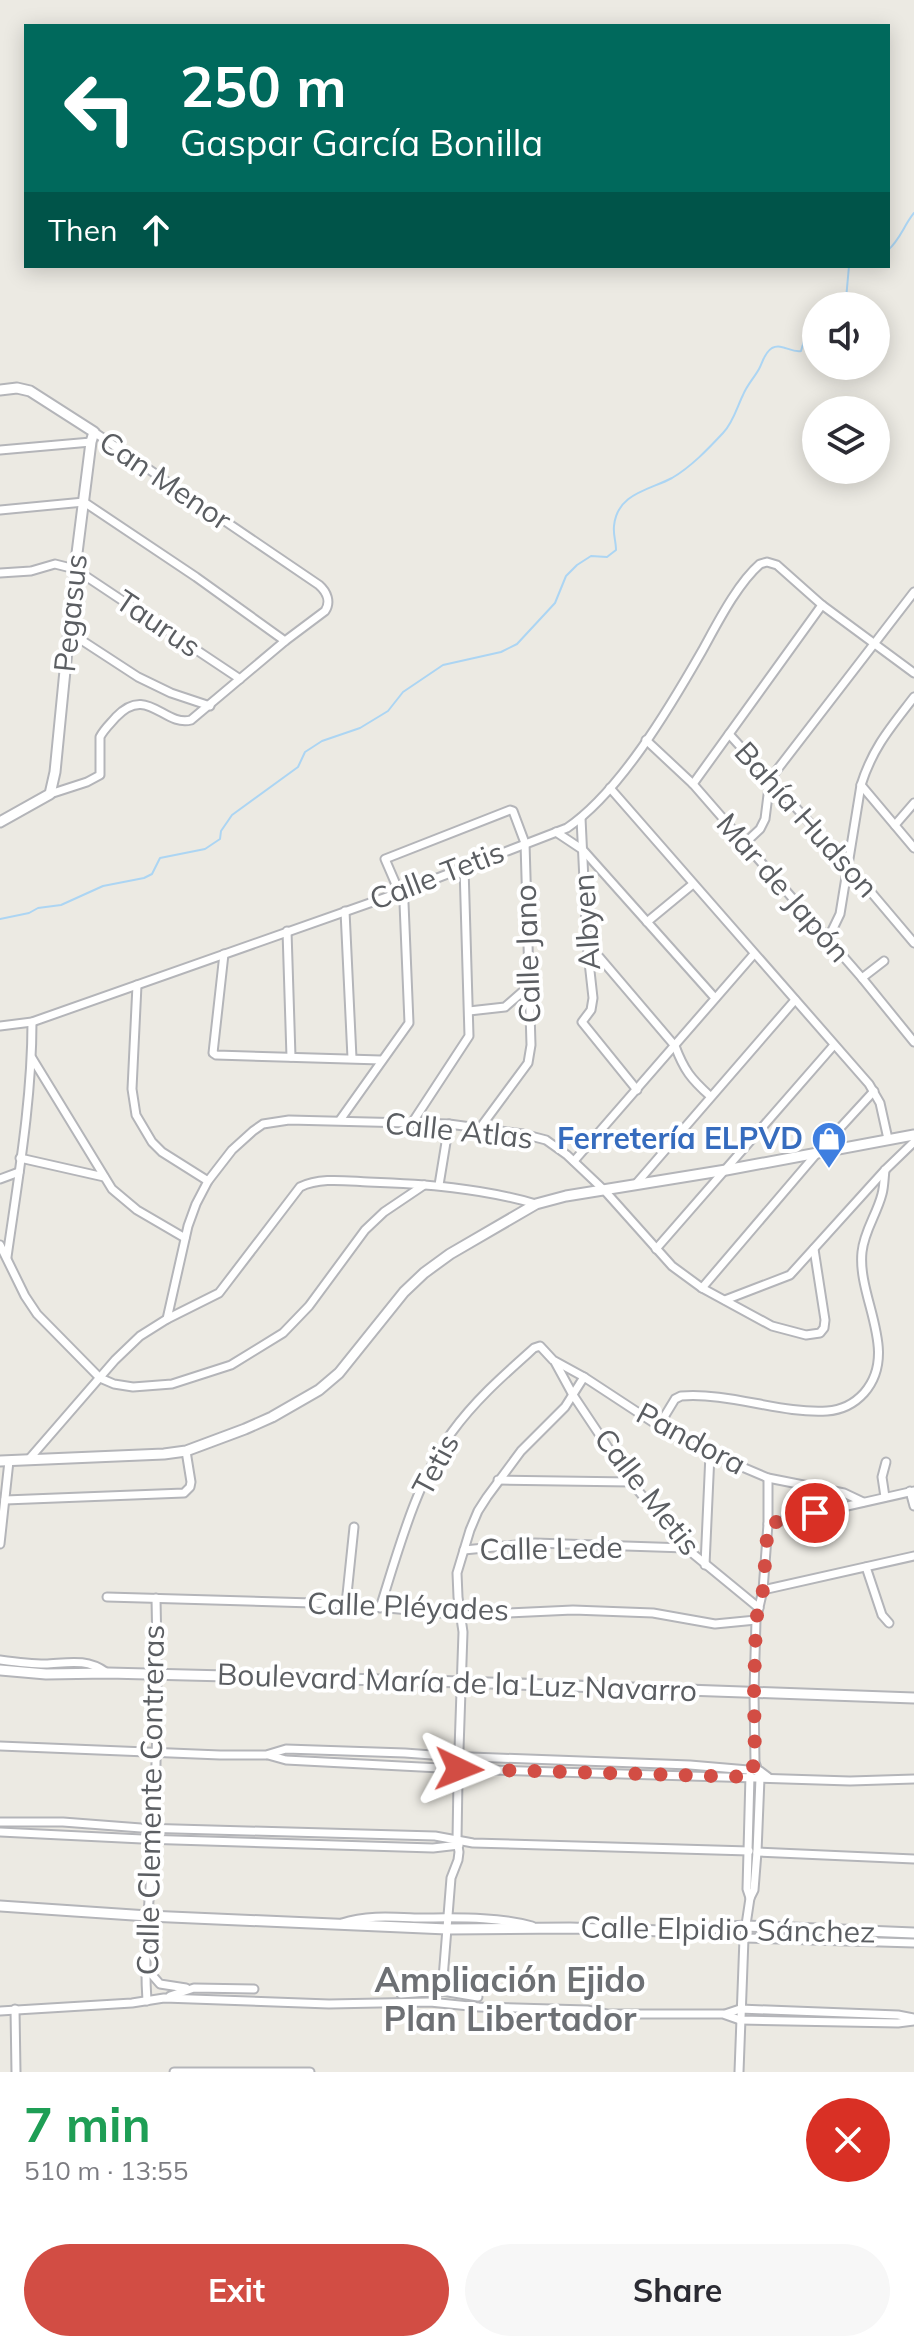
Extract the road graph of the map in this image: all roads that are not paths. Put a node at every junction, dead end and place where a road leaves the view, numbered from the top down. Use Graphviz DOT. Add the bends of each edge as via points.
graph roads {
  1 [pos="0,390"];
  2 [pos="92,437"];
  3 [pos="0,450"];
  4 [pos="84,502"];
  5 [pos="0,510"];
  6 [pos="75,569"];
  7 [pos="0,573"];
  8 [pos="914,592"];
  9 [pos="822,605"];
  10 [pos="69,632"];
  11 [pos="285,641"];
  12 [pos="877,643"];
  13 [pos="914,673"];
  14 [pos="240,679"];
  15 [pos="914,697"];
  16 [pos="210,706"];
  17 [pos="729,734"];
  18 [pos="646,740"];
  19 [pos="770,779"];
  20 [pos="693,784"];
  21 [pos="861,785"];
  22 [pos="610,788"];
  23 [pos="50,794"];
  24 [pos="914,803"];
  25 [pos="581,818"];
  26 [pos="0,822"];
  27 [pos="895,825"];
  28 [pos="556,832"];
  29 [pos="525,843"];
  30 [pos="744,844"];
  31 [pos="914,848"];
  32 [pos="583,850"];
  33 [pos="848,865"];
  34 [pos="464,867"];
  35 [pos="693,884"];
  36 [pos="401,892"];
  37 [pos="345,911"];
  38 [pos="647,922"];
  39 [pos="287,931"];
  40 [pos="828,939"];
  41 [pos="914,943"];
  42 [pos="587,944"];
  43 [pos="224,954"];
  44 [pos="754,954"];
  45 [pos="884,961"];
  46 [pos="862,978"];
  47 [pos="137,985"];
  48 [pos="529,986"];
  49 [pos="715,998"];
  50 [pos="795,1000"];
  51 [pos="469,1011"];
  52 [pos="32,1022"];
  53 [pos="0,1026"];
  54 [pos="914,1042"];
  55 [pos="834,1045"];
  56 [pos="675,1046"];
  57 [pos="291,1057"];
  58 [pos="32,1058"];
  59 [pos="352,1058"];
  60 [pos="381,1060"];
  61 [pos="637,1090"];
  62 [pos="874,1091"];
  63 [pos="710,1096"];
  64 [pos="340,1120"];
  65 [pos="412,1123"];
  66 [pos="449,1124"];
  67 [pos="480,1128"];
  68 [pos="914,1135"];
  69 [pos="888,1139"];
  70 [pos="914,1142"];
  71 [pos="818,1152"];
  72 [pos="20,1158"];
  73 [pos="574,1161"];
  74 [pos="726,1170"];
  75 [pos="885,1170"];
  76 [pos="19,1172"];
  77 [pos="104,1177"];
  78 [pos="0,1179"];
  79 [pos="208,1181"];
  80 [pos="426,1184"];
  81 [pos="439,1185"];
  82 [pos="635,1185"];
  83 [pos="605,1191"];
  84 [pos="536,1204"];
  85 [pos="185,1238"];
  86 [pos="0,1245"];
  87 [pos="656,1249"];
  88 [pos="814,1249"];
  89 [pos="7,1257"];
  90 [pos="702,1288"];
  91 [pos="725,1300"];
  92 [pos="167,1319"];
  93 [pos="534,1348"];
  94 [pos="553,1360"];
  95 [pos="584,1377"];
  96 [pos="100,1378"];
  97 [pos="573,1395"];
  98 [pos="658,1427"];
  99 [pos="186,1451"];
  100 [pos="710,1454"];
  101 [pos="30,1458"];
  102 [pos="5,1461"];
  103 [pos="886,1462"];
  104 [pos="768,1478"];
  105 [pos="498,1480"];
  106 [pos="631,1482"];
  107 [pos="912,1491"];
  108 [pos="885,1497"];
  109 [pos="5,1500"];
  110 [pos="863,1502"];
  111 [pos="914,1506"];
  112 [pos="768,1524"];
  113 [pos="354,1527"];
  114 [pos="0,1544"];
  115 [pos="686,1548"];
  116 [pos="464,1550"];
  117 [pos="914,1556"];
  118 [pos="705,1565"];
  119 [pos="866,1567"];
  120 [pos="763,1590"];
  121 [pos="107,1597"];
  122 [pos="156,1598"];
  123 [pos="346,1604"];
  124 [pos="380,1608"];
  125 [pos="759,1608"];
  126 [pos="461,1615"];
  127 [pos="756,1620"];
  128 [pos="889,1623"];
  129 [pos="0,1660"];
  130 [pos="0,1670"];
  131 [pos="108,1673"];
  132 [pos="158,1675"];
  133 [pos="462,1682"];
  134 [pos="754,1692"];
  135 [pos="914,1698"];
  136 [pos="0,1746"];
  137 [pos="156,1752"];
  138 [pos="266,1755"];
  139 [pos="460,1757"];
  140 [pos="459,1769"];
  141 [pos="758,1775"];
  142 [pos="914,1779"];
  143 [pos="0,1822"];
  144 [pos="154,1828"];
  145 [pos="201,1828"];
  146 [pos="0,1832"];
  147 [pos="153,1840"];
  148 [pos="202,1840"];
  149 [pos="458,1842"];
  150 [pos="753,1852"];
  151 [pos="914,1859"];
  152 [pos="0,1906"];
  153 [pos="148,1916"];
  154 [pos="448,1918"];
  155 [pos="337,1925"];
  156 [pos="746,1926"];
  157 [pos="447,1929"];
  158 [pos="541,1929"];
  159 [pos="914,1933"];
  160 [pos="744,1938"];
  161 [pos="914,1943"];
  162 [pos="145,1966"];
  163 [pos="194,1988"];
  164 [pos="254,1989"];
  165 [pos="442,1991"];
  166 [pos="401,1994"];
  167 [pos="478,1997"];
  168 [pos="164,1998"];
  169 [pos="147,2001"];
  170 [pos="15,2009"];
  171 [pos="740,2009"];
  172 [pos="0,2011"];
  173 [pos="723,2014"];
  174 [pos="740,2020"];
  175 [pos="914,2020"];
  176 [pos="16,2072"];
  177 [pos="174,2072"];
  178 [pos="310,2072"];
  179 [pos="739,2072"];
  1 -- 2 [label="street, Can Menor" via="30,391"];
  2 -- 3 [label="street"];
  2 -- 4 [label="street, Pegasus"];
  2 -- 11 [label="street, Can Menor" via="325,590 325,611"];
  4 -- 5 [label="street"];
  4 -- 6 [label="street, Pegasus"];
  4 -- 11 [label="street"];
  6 -- 7 [label="street" via="55,564"];
  6 -- 10 [label="street, Pegasus"];
  6 -- 14 [label="street, Taurus"];
  8 -- 12 [label="street"];
  9 -- 12 [label="street"];
  9 -- 17 [label="street"];
  9 -- 18 [label="street, Calle Tetis" via="777,565 756,567"];
  10 -- 16 [label="street" via="138,677"];
  10 -- 23 [label="street, Pegasus"];
  11 -- 14 [label="street"];
  12 -- 13 [label="street"];
  12 -- 19 [label="street"];
  14 -- 16 [label="street"];
  15 -- 21 [label="street" via="878,744"];
  16 -- 23 [label="street" via="187,722 144,705 124,709 100,737 100,775"];
  17 -- 19 [label="street, Bahía Hudson"];
  17 -- 20 [label="street"];
  18 -- 20 [label="street, Mar de Japón"];
  18 -- 22 [label="street, Calle Tetis"];
  19 -- 30 [label="street" via="765,819"];
  19 -- 33 [label="street, Bahía Hudson"];
  20 -- 30 [label="street, Mar de Japón"];
  21 -- 27 [label="street"];
  21 -- 33 [label="street"];
  22 -- 25 [label="street, Calle Tetis"];
  22 -- 35 [label="street"];
  23 -- 26 [label="street"];
  24 -- 27 [label="street"];
  25 -- 28 [label="street, Calle Tetis"];
  25 -- 32 [label="street, Albyen"];
  27 -- 31 [label="street"];
  28 -- 29 [label="street, Calle Tetis"];
  28 -- 32 [label="street"];
  29 -- 34 [label="street, Calle Tetis"];
  29 -- 36 [label="street, Calle Jano" via="512,810 385,859"];
  29 -- 48 [label="street, Calle Jano"];
  30 -- 40 [label="street, Mar de Japón"];
  32 -- 38 [label="street"];
  32 -- 42 [label="street, Albyen"];
  33 -- 40 [label="street" via="840,914"];
  33 -- 41 [label="street, Bahía Hudson"];
  34 -- 36 [label="street, Calle Tetis"];
  34 -- 51 [label="street"];
  35 -- 38 [label="street"];
  35 -- 44 [label="street"];
  36 -- 37 [label="street, Calle Tetis"];
  36 -- 60 [label="street" via="409,1023"];
  37 -- 39 [label="street, Calle Tetis"];
  37 -- 59 [label="street"];
  38 -- 49 [label="street"];
  39 -- 43 [label="street, Calle Tetis"];
  39 -- 57 [label="street"];
  40 -- 46 [label="street, Mar de Japón"];
  42 -- 56 [label="street"];
  42 -- 61 [label="street, Albyen" via="592,1005 582,1022"];
  43 -- 47 [label="street, Calle Tetis"];
  43 -- 57 [label="street" via="213,1053"];
  44 -- 49 [label="street"];
  44 -- 50 [label="street"];
  45 -- 46 [label="street"];
  46 -- 54 [label="street, Mar de Japón"];
  47 -- 52 [label="street, Calle Tetis"];
  47 -- 79 [label="street" via="132,1089 136,1115 162,1152"];
  48 -- 51 [label="street" via="505,1007"];
  48 -- 67 [label="street, Calle Jano" via="528,1063"];
  49 -- 56 [label="street"];
  50 -- 55 [label="street"];
  50 -- 63 [label="street"];
  51 -- 65 [label="street" via="466,1042"];
  52 -- 53 [label="street, Calle Tetis"];
  52 -- 58 [label="street"];
  55 -- 62 [label="street"];
  55 -- 74 [label="street"];
  56 -- 61 [label="street"];
  56 -- 63 [label="street" via="688,1076"];
  57 -- 59 [label="street"];
  58 -- 72 [label="street"];
  58 -- 77 [label="street"];
  59 -- 60 [label="street"];
  60 -- 64 [label="street"];
  61 -- 73 [label="street"];
  62 -- 69 [label="street"];
  62 -- 71 [label="street"];
  63 -- 82 [label="street"];
  64 -- 65 [label="street, Calle Atlas"];
  64 -- 79 [label="street, Calle Atlas" via="263,1124 232,1150"];
  65 -- 66 [label="street, Calle Atlas"];
  66 -- 67 [label="street, Calle Atlas"];
  66 -- 81 [label="street"];
  67 -- 73 [label="street, Calle Atlas" via="546,1140"];
  68 -- 69 [label="street"];
  69 -- 71 [label="street"];
  70 -- 75 [label="street"];
  71 -- 74 [label="street"];
  71 -- 90 [label="street"];
  72 -- 76 [label="street"];
  72 -- 77 [label="street"];
  73 -- 83 [label="street, Calle Atlas"];
  74 -- 82 [label="street"];
  74 -- 87 [label="street"];
  75 -- 88 [label="street"];
  75 -- 98 [label="street" via="862,1254 878,1360 868,1388 844,1408 827,1411 681,1396"];
  76 -- 78 [label="street"];
  76 -- 89 [label="street"];
  77 -- 85 [label="street" via="137,1210"];
  79 -- 85 [label="street, Calle Atlas"];
  80 -- 81 [label="street"];
  80 -- 92 [label="street" via="335,1181 300,1187 219,1293"];
  80 -- 96 [label="street" via="365,1230 309,1306 258,1350 231,1365 172,1384 133,1387"];
  81 -- 84 [label="street"];
  82 -- 83 [label="street"];
  83 -- 84 [label="street"];
  83 -- 87 [label="street, Calle Atlas"];
  84 -- 99 [label="street" via="424,1273 319,1390 272,1417"];
  85 -- 92 [label="street, Calle Atlas"];
  86 -- 89 [label="street"];
  87 -- 90 [label="street, Calle Atlas"];
  88 -- 91 [label="street" via="790,1275"];
  88 -- 91 [label="street, Calle Atlas" via="825,1320 820,1333 772,1326"];
  89 -- 96 [label="street" via="37,1314"];
  90 -- 91 [label="street, Calle Atlas"];
  92 -- 96 [label="street" via="140,1336"];
  93 -- 94 [label="street, Pandora" via="543,1346"];
  93 -- 124 [label="street, Tetis" via="484,1393 450,1435 419,1494"];
  94 -- 95 [label="street, Pandora"];
  94 -- 97 [label="street, Calle Metis"];
  95 -- 97 [label="street"];
  95 -- 98 [label="street, Pandora"];
  96 -- 101 [label="street"];
  97 -- 105 [label="street"];
  97 -- 106 [label="street, Calle Metis"];
  98 -- 100 [label="street, Pandora"];
  99 -- 101 [label="street"];
  99 -- 109 [label="street" via="191,1482 184,1493"];
  100 -- 104 [label="street, Pandora"];
  100 -- 118 [label="street"];
  101 -- 102 [label="street"];
  102 -- 109 [label="street"];
  103 -- 108 [label="street"];
  104 -- 110 [label="street, Pandora" via="844,1493"];
  104 -- 112 [label="street"];
  105 -- 106 [label="street"];
  105 -- 116 [label="street" via="478,1511"];
  106 -- 115 [label="street, Calle Metis"];
  107 -- 108 [label="street"];
  107 -- 111 [label="street"];
  108 -- 110 [label="street"];
  109 -- 114 [label="street"];
  110 -- 112 [label="street"];
  112 -- 120 [label="street"];
  113 -- 123 [label="street"];
  115 -- 116 [label="street, Calle Lede" via="535,1543"];
  115 -- 118 [label="street, Calle Metis"];
  116 -- 126 [label="street" via="457,1573"];
  117 -- 119 [label="street"];
  118 -- 125 [label="street, Calle Metis"];
  119 -- 120 [label="street"];
  119 -- 128 [label="street"];
  120 -- 125 [label="street"];
  121 -- 122 [label="street, Calle Pléyades"];
  122 -- 123 [label="street, Calle Pléyades"];
  122 -- 132 [label="street, Calle Clemente Contreras"];
  123 -- 124 [label="street, Calle Pléyades"];
  124 -- 126 [label="street, Calle Pléyades"];
  125 -- 127 [label="street"];
  126 -- 127 [label="street, Calle Pléyades" via="573,1610 653,1613 715,1624"];
  126 -- 133 [label="street"];
  127 -- 134 [label="street"];
  129 -- 131 [label="street" via="92,1663"];
  130 -- 131 [label="street, Boulevard María de la Luz Navarro"];
  131 -- 132 [label="street, Boulevard María de la Luz Navarro"];
  132 -- 133 [label="street, Boulevard María de la Luz Navarro"];
  132 -- 137 [label="street, Calle Clemente Contreras"];
  133 -- 134 [label="street, Boulevard María de la Luz Navarro"];
  133 -- 139 [label="street"];
  134 -- 135 [label="street, Boulevard María de la Luz Navarro"];
  134 -- 141 [label="street"];
  136 -- 137 [label="street"];
  137 -- 138 [label="street"];
  137 -- 144 [label="street, Calle Clemente Contreras"];
  138 -- 139 [label="street" via="286,1749"];
  138 -- 140 [label="street"];
  139 -- 140 [label="street"];
  139 -- 141 [label="street" via="690,1765"];
  140 -- 141 [label="street"];
  140 -- 149 [label="street"];
  141 -- 142 [label="street"];
  141 -- 150 [label="street"];
  143 -- 144 [label="street"];
  144 -- 145 [label="street"];
  144 -- 147 [label="street, Calle Clemente Contreras"];
  145 -- 148 [label="street"];
  145 -- 149 [label="street" via="435,1836"];
  146 -- 147 [label="street"];
  147 -- 148 [label="street"];
  147 -- 153 [label="street, Calle Clemente Contreras"];
  148 -- 149 [label="street" via="433,1848"];
  149 -- 150 [label="street"];
  149 -- 154 [label="street"];
  150 -- 151 [label="street"];
  150 -- 156 [label="street"];
  152 -- 153 [label="street, Calle Elpidio Sánchez"];
  153 -- 155 [label="street, Calle Elpidio Sánchez"];
  153 -- 162 [label="street, Calle Clemente Contreras"];
  154 -- 155 [label="street, Calle Elpidio Sánchez" via="362,1918"];
  154 -- 157 [label="street"];
  154 -- 158 [label="street, Calle Elpidio Sánchez" via="501,1920"];
  155 -- 157 [label="street, Calle Elpidio Sánchez"];
  156 -- 158 [label="street, Calle Elpidio Sánchez"];
  156 -- 159 [label="street, Calle Elpidio Sánchez"];
  156 -- 160 [label="street"];
  157 -- 158 [label="street, Calle Elpidio Sánchez"];
  157 -- 165 [label="street"];
  160 -- 161 [label="street, Calle Elpidio Sánchez"];
  160 -- 171 [label="street"];
  162 -- 163 [label="street" via="160,1984"];
  162 -- 169 [label="street, Calle Clemente Contreras"];
  163 -- 164 [label="street"];
  163 -- 168 [label="street"];
  165 -- 166 [label="street"];
  165 -- 167 [label="street"];
  168 -- 169 [label="street"];
  168 -- 173 [label="street"];
  169 -- 170 [label="street"];
  170 -- 172 [label="street"];
  170 -- 176 [label="street"];
  171 -- 173 [label="street"];
  171 -- 174 [label="street"];
  171 -- 175 [label="street"];
  173 -- 174 [label="street"];
  174 -- 175 [label="street"];
  174 -- 179 [label="street"];
  177 -- 178 [label="street"];
}
